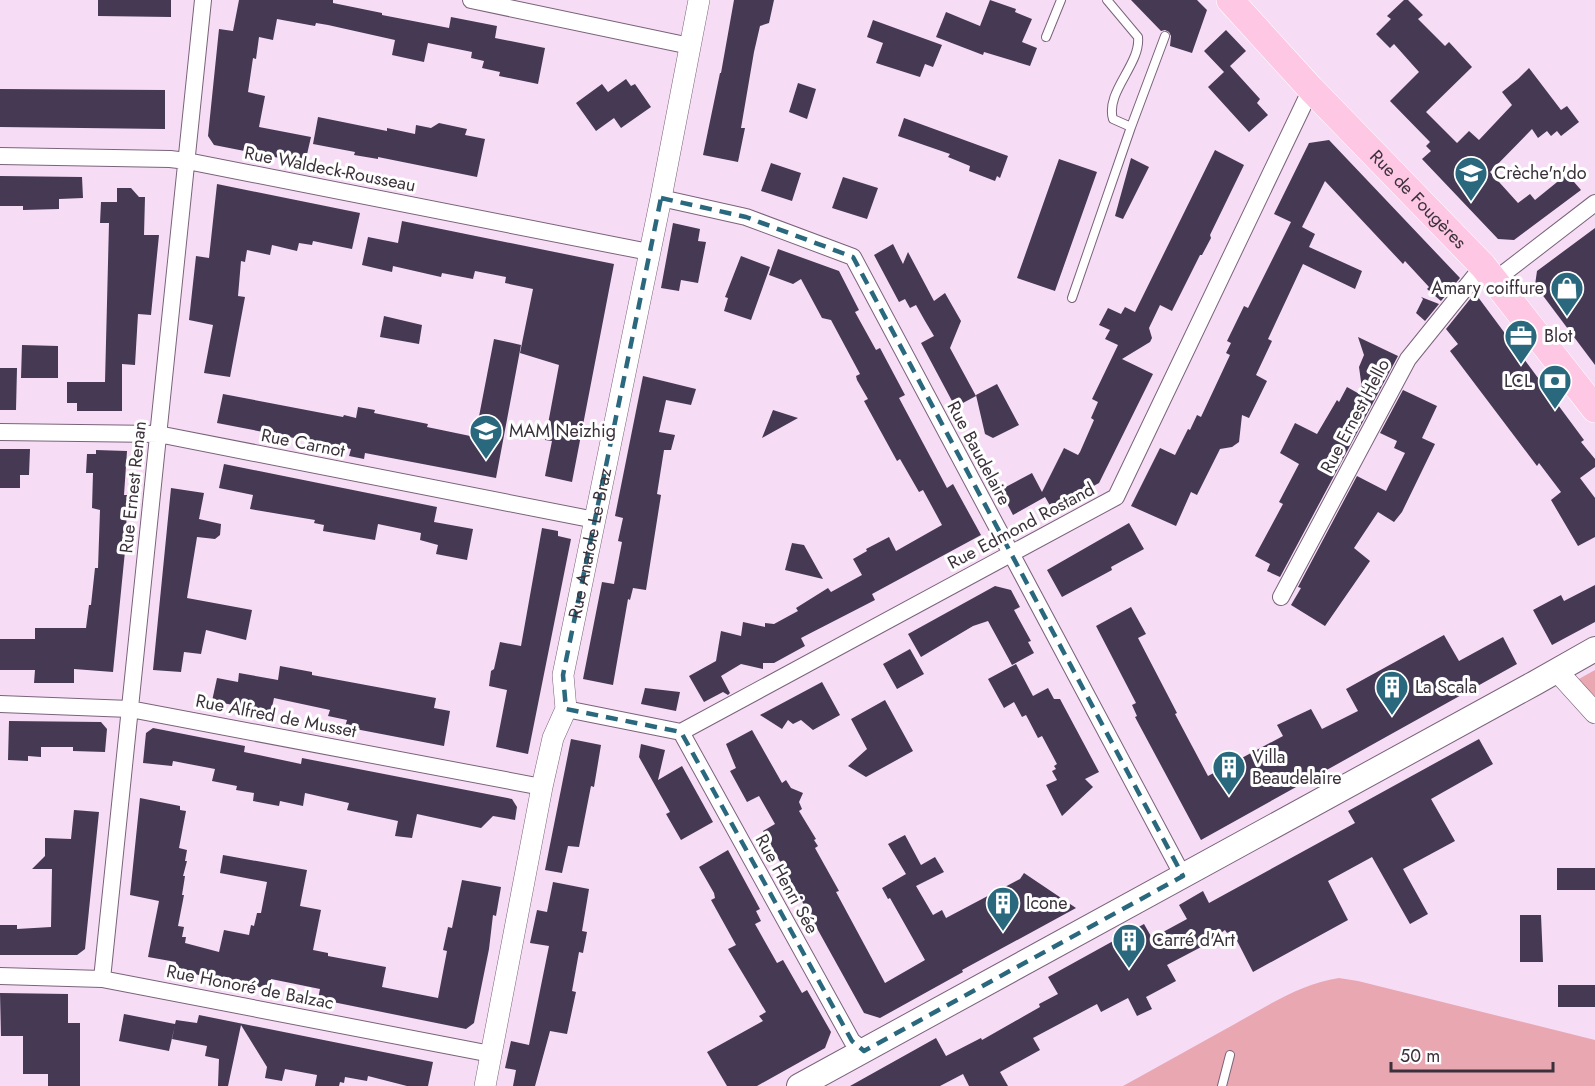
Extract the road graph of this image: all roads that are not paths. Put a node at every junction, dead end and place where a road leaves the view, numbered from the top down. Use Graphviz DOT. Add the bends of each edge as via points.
graph roads {
  1 [pos="203,0"];
  2 [pos="471,0"];
  3 [pos="699,0"];
  4 [pos="1061,0"];
  5 [pos="1107,0"];
  6 [pos="1230,0"];
  7 [pos="1165,36"];
  8 [pos="1046,37"];
  9 [pos="690,46"];
  10 [pos="1311,89"];
  11 [pos="1131,127"];
  12 [pos="0,156"];
  13 [pos="187,161"];
  14 [pos="661,198"];
  15 [pos="1595,203"];
  16 [pos="650,252"];
  17 [pos="1489,273"];
  18 [pos="1072,298"];
  19 [pos="1595,409"];
  20 [pos="0,432"];
  21 [pos="158,434"];
  22 [pos="595,520"];
  23 [pos="1011,554"];
  24 [pos="1281,597"];
  25 [pos="1595,649"];
  26 [pos="1557,671"];
  27 [pos="0,704"];
  28 [pos="130,709"];
  29 [pos="566,709"];
  30 [pos="1595,713"];
  31 [pos="681,732"];
  32 [pos="542,787"];
  33 [pos="1183,876"];
  34 [pos="0,976"];
  35 [pos="102,979"];
  36 [pos="864,1050"];
  37 [pos="491,1054"];
  38 [pos="1230,1056"];
  39 [pos="485,1086"];
  40 [pos="799,1086"];
  41 [pos="1222,1086"];
  1 -- 13 [label="street, Rue Ernest Renan"];
  2 -- 9 [label="street"];
  3 -- 9 [label="street, Rue Anatole Le Braz"];
  4 -- 8 [label="lane"];
  5 -- 11 [label="lane" via="1138,37 1134,56 1111,105 1113,119"];
  6 -- 10 [label="main road, Rue de Fougères"];
  7 -- 11 [label="lane"];
  9 -- 14 [label="street, Rue Anatole Le Braz"];
  10 -- 17 [label="main road, Rue de Fougères"];
  10 -- 23 [label="street, Rue Edmond Rostand" via="1116,496"];
  11 -- 18 [label="lane"];
  12 -- 13 [label="street, Rue Waldeck-Rousseau"];
  13 -- 16 [label="street, Rue Waldeck-Rousseau"];
  13 -- 21 [label="street, Rue Ernest Renan"];
  14 -- 16 [label="street, Rue Anatole Le Braz"];
  14 -- 23 [label="street, Rue Baudelaire" via="746,217 853,257"];
  15 -- 17 [label="street, Rue Ernest Hello"];
  16 -- 22 [label="street, Rue Anatole Le Braz"];
  17 -- 19 [label="main road, Rue de Fougères"];
  17 -- 24 [label="street, Rue Ernest Hello" via="1408,358"];
  20 -- 21 [label="street, Rue Carnot"];
  21 -- 22 [label="street, Rue Carnot"];
  21 -- 28 [label="street, Rue Ernest Renan"];
  22 -- 29 [label="street, Rue Anatole Le Braz" via="563,675"];
  23 -- 31 [label="street, Rue Edmond Rostand"];
  23 -- 33 [label="street, Rue Baudelaire"];
  25 -- 26 [label="main road"];
  26 -- 30 [label="street"];
  26 -- 33 [label="main road"];
  27 -- 28 [label="street, Rue Alfred de Musset"];
  28 -- 32 [label="street, Rue Alfred de Musset"];
  28 -- 35 [label="street, Rue Ernest Renan"];
  29 -- 31 [label="street"];
  29 -- 32 [label="street, Rue Anatole Le Braz" via="553,738"];
  31 -- 36 [label="street, Rue Henri Sée" via="852,1041"];
  32 -- 37 [label="street, Rue Anatole Le Braz"];
  33 -- 36 [label="main road"];
  34 -- 35 [label="street, Rue Honoré de Balzac"];
  35 -- 37 [label="street, Rue Honoré de Balzac"];
  36 -- 40 [label="main road"];
  37 -- 39 [label="street, Rue Anatole Le Braz"];
  38 -- 41 [label="lane"];
}
